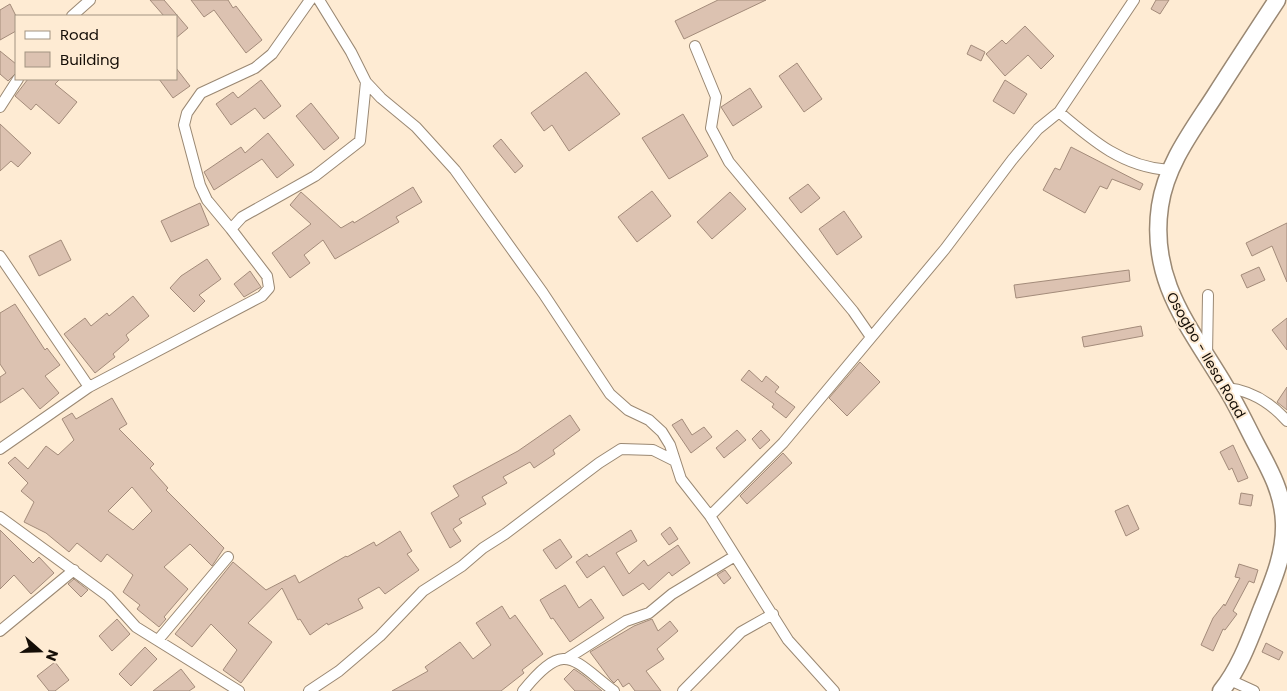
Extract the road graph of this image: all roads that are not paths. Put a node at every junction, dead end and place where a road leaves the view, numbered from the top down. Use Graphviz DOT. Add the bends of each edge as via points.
graph roads {
  1 [pos="90,0"];
  2 [pos="310,0"];
  3 [pos="319,0"];
  4 [pos="1134,0"];
  5 [pos="1277,0"];
  6 [pos="73,15"];
  7 [pos="695,46"];
  8 [pos="17,80"];
  9 [pos="366,82"];
  10 [pos="0,108"];
  11 [pos="1059,112"];
  12 [pos="1169,170"];
  13 [pos="230,229"];
  14 [pos="0,256"];
  15 [pos="1208,294"];
  16 [pos="871,337"];
  17 [pos="1207,357"];
  18 [pos="89,387"];
  19 [pos="1226,388"];
  20 [pos="1287,421"];
  21 [pos="0,449"];
  22 [pos="675,461"];
  23 [pos="710,516"];
  24 [pos="0,517"];
  25 [pos="735,556"];
  26 [pos="228,557"];
  27 [pos="74,570"];
  28 [pos="773,614"];
  29 [pos="0,631"];
  30 [pos="158,640"];
  31 [pos="568,658"];
  32 [pos="1226,685"];
  33 [pos="239,691"];
  34 [pos="310,691"];
  35 [pos="523,691"];
  36 [pos="614,691"];
  37 [pos="683,691"];
  38 [pos="834,691"];
  39 [pos="1254,691"];
  1 -- 6 [label="street"];
  2 -- 13 [label="street" via="272,54 255,68 201,93 187,113 184,125 200,185 207,200"];
  3 -- 9 [label="street"];
  4 -- 11 [label="street"];
  5 -- 12 [label="main road, Osogbo - Ilesa Road"];
  7 -- 16 [label="street" via="716,97 711,128 729,162"];
  8 -- 10 [label="street"];
  9 -- 13 [label="street" via="360,141 315,176 242,217"];
  9 -- 22 [label="street" via="416,127 455,170 544,293 610,394 628,410 657,426 670,445"];
  11 -- 12 [label="street" via="1089,138 1129,163"];
  11 -- 16 [label="street" via="1038,129 1012,160 945,249"];
  12 -- 17 [label="main road, Osogbo - Ilesa Road" via="1160,205 1159,251 1169,292"];
  13 -- 18 [label="street" via="267,276 268,288 262,296"];
  14 -- 18 [label="street"];
  15 -- 17 [label="street"];
  16 -- 23 [label="street" via="783,444"];
  17 -- 19 [label="main road, Osogbo - Ilesa Road"];
  18 -- 21 [label="street"];
  19 -- 20 [label="street" via="1255,395"];
  19 -- 32 [label="main road, Osogbo - Ilesa Road" via="1275,480 1284,523 1281,555 1271,588"];
  22 -- 23 [label="street" via="681,479"];
  22 -- 34 [label="street" via="653,450 621,449 598,462 462,566 423,591 380,636"];
  23 -- 25 [label="street"];
  24 -- 27 [label="street"];
  25 -- 28 [label="street"];
  25 -- 31 [label="street" via="672,594 649,613 626,620"];
  26 -- 30 [label="street"];
  27 -- 29 [label="street"];
  27 -- 30 [label="street" via="108,596 136,626"];
  28 -- 37 [label="street" via="741,632"];
  28 -- 38 [label="street" via="793,646"];
  30 -- 33 [label="street"];
  31 -- 35 [label="street" via="556,660"];
  31 -- 36 [label="street" via="577,661"];
  32 -- 39 [label="street"];
}
